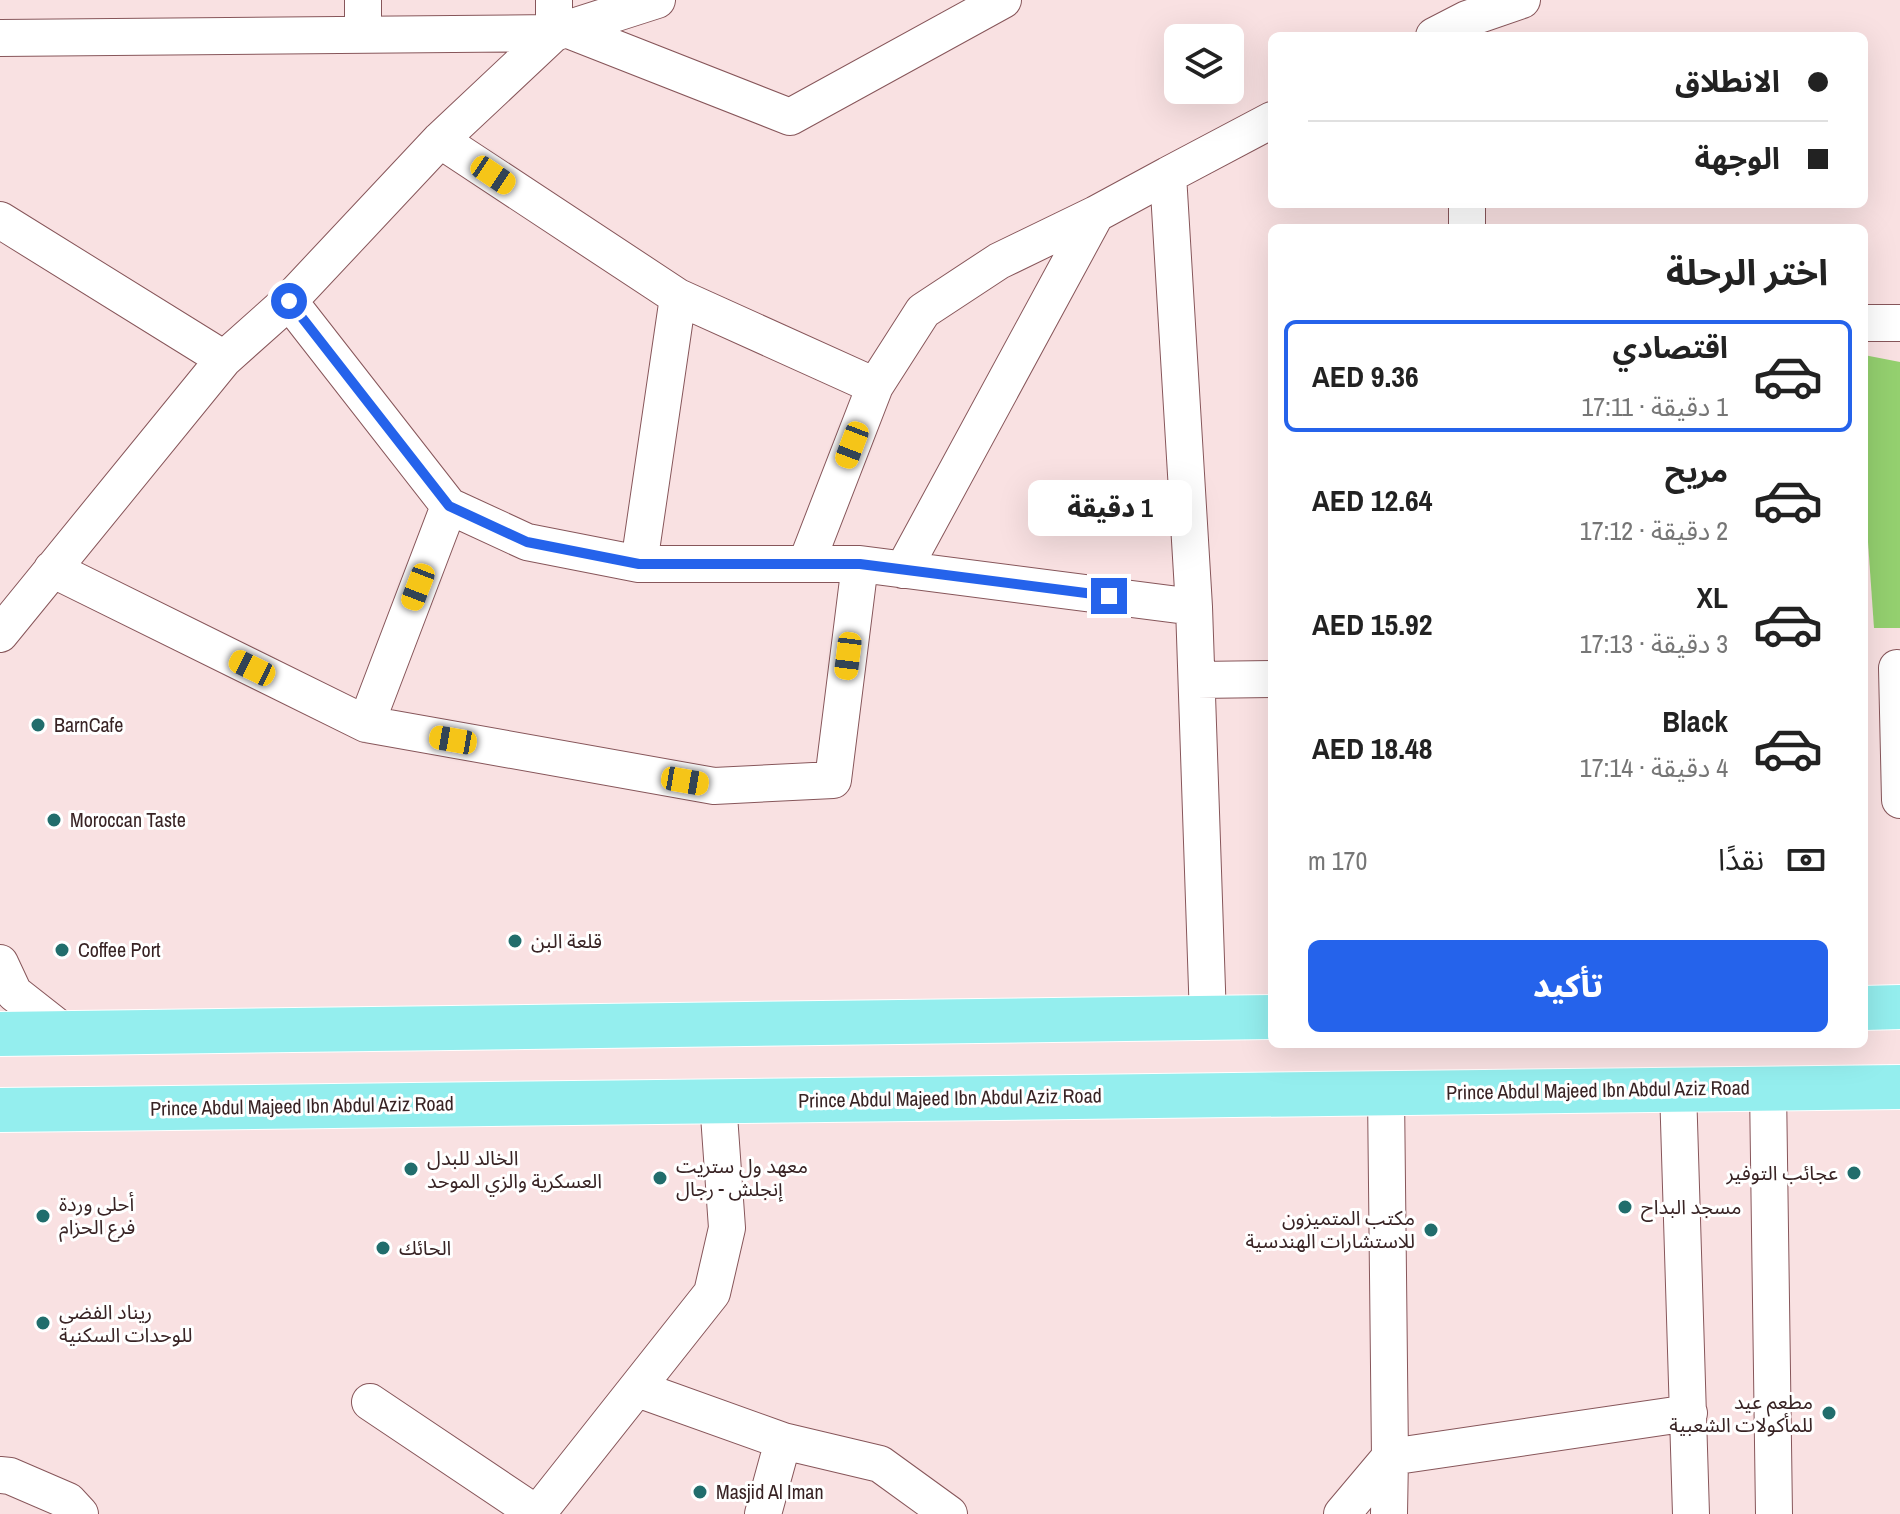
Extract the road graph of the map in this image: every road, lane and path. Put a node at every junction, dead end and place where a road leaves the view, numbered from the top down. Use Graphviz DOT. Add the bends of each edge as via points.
graph roads {
  1 [pos="657,0"];
  2 [pos="1003,0"];
  3 [pos="1522,0"];
  4 [pos="363,17"];
  5 [pos="558,21"];
  6 [pos="1467,27"];
  7 [pos="0,38"];
  8 [pos="1268,122"];
  9 [pos="440,140"];
  10 [pos="1168,175"];
  11 [pos="1096,214"];
  12 [pos="0,220"];
  13 [pos="678,297"];
  14 [pos="289,301"];
  15 [pos="1868,323"];
  16 [pos="1900,323"];
  17 [pos="224,359"];
  18 [pos="875,386"];
  19 [pos="449,506"];
  20 [pos="639,564"];
  21 [pos="806,564"];
  22 [pos="860,564"];
  23 [pos="52,569"];
  24 [pos="903,570"];
  25 [pos="1194,607"];
  26 [pos="0,634"];
  27 [pos="1887,668"];
  28 [pos="1268,679"];
  29 [pos="1197,680"];
  30 [pos="366,724"];
  31 [pos="1900,800"];
  32 [pos="0,963"];
  33 [pos="1900,1007"];
  34 [pos="1868,1008"];
  35 [pos="1268,1017"];
  36 [pos="1208,1018"];
  37 [pos="65,1033"];
  38 [pos="0,1034"];
  39 [pos="1900,1087"];
  40 [pos="1768,1088"];
  41 [pos="1678,1089"];
  42 [pos="1386,1093"];
  43 [pos="718,1101"];
  44 [pos="0,1110"];
  45 [pos="638,1389"];
  46 [pos="370,1402"];
  47 [pos="1689,1413"];
  48 [pos="783,1441"];
  49 [pos="1390,1457"];
  50 [pos="0,1475"];
  51 [pos="80,1514"];
  52 [pos="537,1514"];
  53 [pos="763,1514"];
  54 [pos="949,1514"];
  55 [pos="1342,1514"];
  56 [pos="1389,1514"];
  57 [pos="1691,1514"];
  58 [pos="1774,1514"];
  1 -- 5 [label="street"];
  2 -- 5 [label="street" via="790,117"];
  3 -- 6 [label="street"];
  4 -- 5 [label="street"];
  4 -- 7 [label="street"];
  5 -- 9 [label="street"];
  8 -- 10 [label="street"];
  9 -- 13 [label="street"];
  9 -- 14 [label="street"];
  10 -- 11 [label="street"];
  10 -- 25 [label="street"];
  11 -- 18 [label="street" via="999,261 923,311"];
  11 -- 24 [label="street"];
  12 -- 17 [label="street"];
  13 -- 18 [label="street"];
  13 -- 20 [label="street"];
  14 -- 17 [label="street"];
  14 -- 19 [label="street"];
  15 -- 16 [label="street"];
  17 -- 23 [label="street"];
  18 -- 21 [label="street"];
  19 -- 20 [label="street" via="527,542"];
  19 -- 30 [label="street"];
  20 -- 21 [label="street"];
  21 -- 22 [label="street"];
  22 -- 24 [label="street"];
  22 -- 30 [label="street" via="833,780 714,786"];
  23 -- 26 [label="street"];
  23 -- 30 [label="street"];
  24 -- 25 [label="street"];
  25 -- 29 [label="street"];
  27 -- 31 [label="street"];
  28 -- 29 [label="street"];
  29 -- 36 [label="street"];
  32 -- 37 [label="street" via="14,993"];
  33 -- 34 [label="main road"];
  35 -- 36 [label="main road"];
  36 -- 37 [label="main road"];
  37 -- 38 [label="main road"];
  39 -- 40 [label="main road, Prince Abdul Majeed Ibn Abdul Aziz Road"];
  40 -- 41 [label="main road, Prince Abdul Majeed Ibn Abdul Aziz Road"];
  40 -- 58 [label="street"];
  41 -- 42 [label="main road, Prince Abdul Majeed Ibn Abdul Aziz Road"];
  41 -- 47 [label="street"];
  42 -- 43 [label="main road, Prince Abdul Majeed Ibn Abdul Aziz Road"];
  42 -- 49 [label="street"];
  43 -- 44 [label="main road, Prince Abdul Majeed Ibn Abdul Aziz Road"];
  43 -- 45 [label="street" via="727,1228 712,1293"];
  45 -- 48 [label="street"];
  45 -- 52 [label="street"];
  46 -- 52 [label="street"];
  47 -- 49 [label="street"];
  47 -- 57 [label="street"];
  48 -- 53 [label="street"];
  48 -- 54 [label="street" via="880,1464"];
  49 -- 55 [label="street"];
  49 -- 56 [label="street"];
  50 -- 51 [label="street" via="68,1501"];
}
